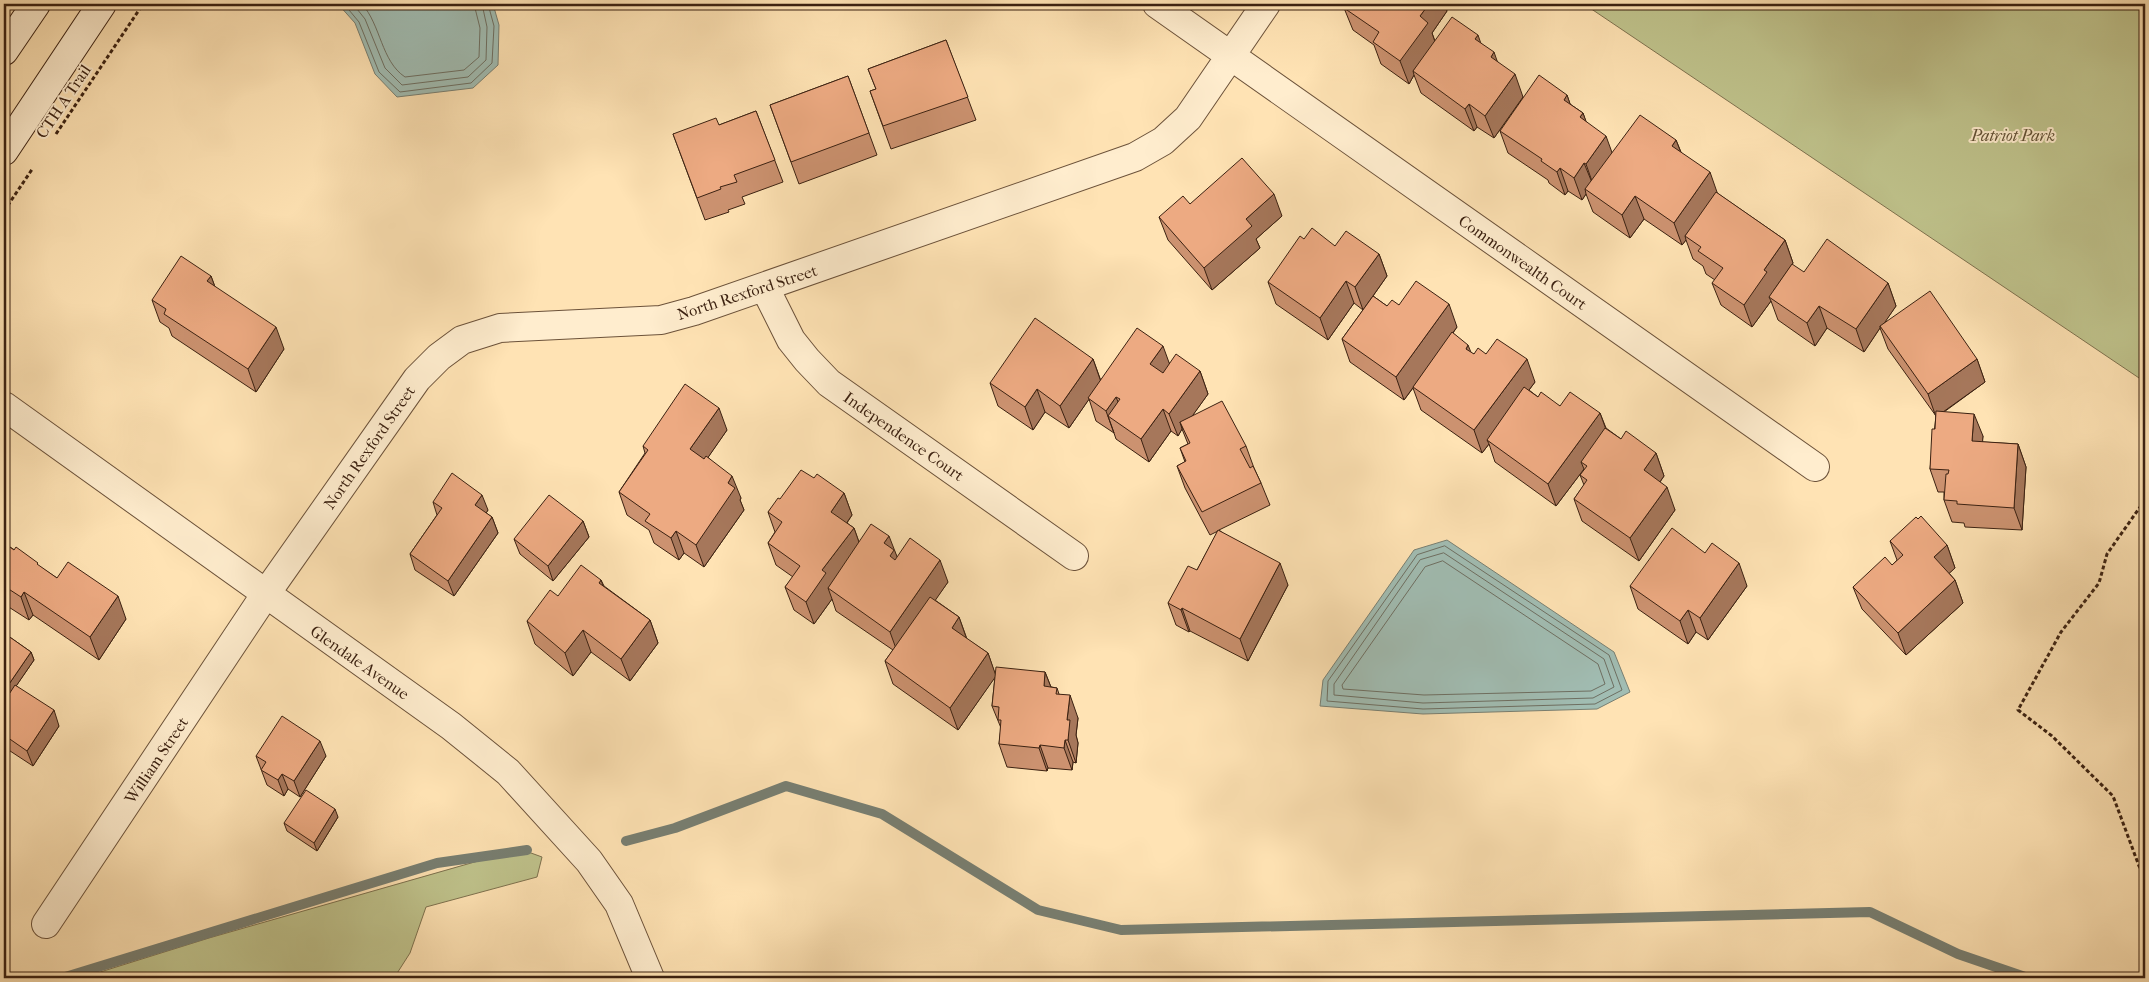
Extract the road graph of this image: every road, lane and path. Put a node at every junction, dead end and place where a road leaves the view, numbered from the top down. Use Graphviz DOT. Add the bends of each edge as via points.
graph roads {
  1 [pos="36,4"];
  2 [pos="102,4"];
  3 [pos="143,4"];
  4 [pos="1157,4"];
  5 [pos="1266,4"];
  6 [pos="4,51"];
  7 [pos="1231,56"];
  8 [pos="54,137"];
  9 [pos="4,151"];
  10 [pos="37,162"];
  11 [pos="4,212"];
  12 [pos="765,288"];
  13 [pos="4,406"];
  14 [pos="1815,467"];
  15 [pos="2145,500"];
  16 [pos="1074,556"];
  17 [pos="265,595"];
  18 [pos="2145,876"];
  19 [pos="46,924"];
  20 [pos="650,978"];
  1 -- 6 [label="street"];
  2 -- 9 [label="street"];
  3 -- 8 [label="path, CTH A Trail"];
  4 -- 7 [label="street, Commonwealth Court"];
  5 -- 7 [label="street, North Rexford Street"];
  7 -- 12 [label="street, North Rexford Street" via="1188,118 1163,141 1134,157"];
  7 -- 14 [label="street, Commonwealth Court"];
  10 -- 11 [label="path, CTH A Trail"];
  12 -- 16 [label="street, Independence Court" via="791,340 829,383"];
  12 -- 17 [label="street, North Rexford Street" via="661,320 500,328 462,340 417,379"];
  13 -- 17 [label="street, Glendale Avenue"];
  15 -- 18 [label="path" via="2107,554 2099,583 2061,632 2018,710 2052,736 2112,796"];
  17 -- 19 [label="street, William Street"];
  17 -- 20 [label="street, Glendale Avenue" via="451,726 508,772 590,860 619,904"];
}
